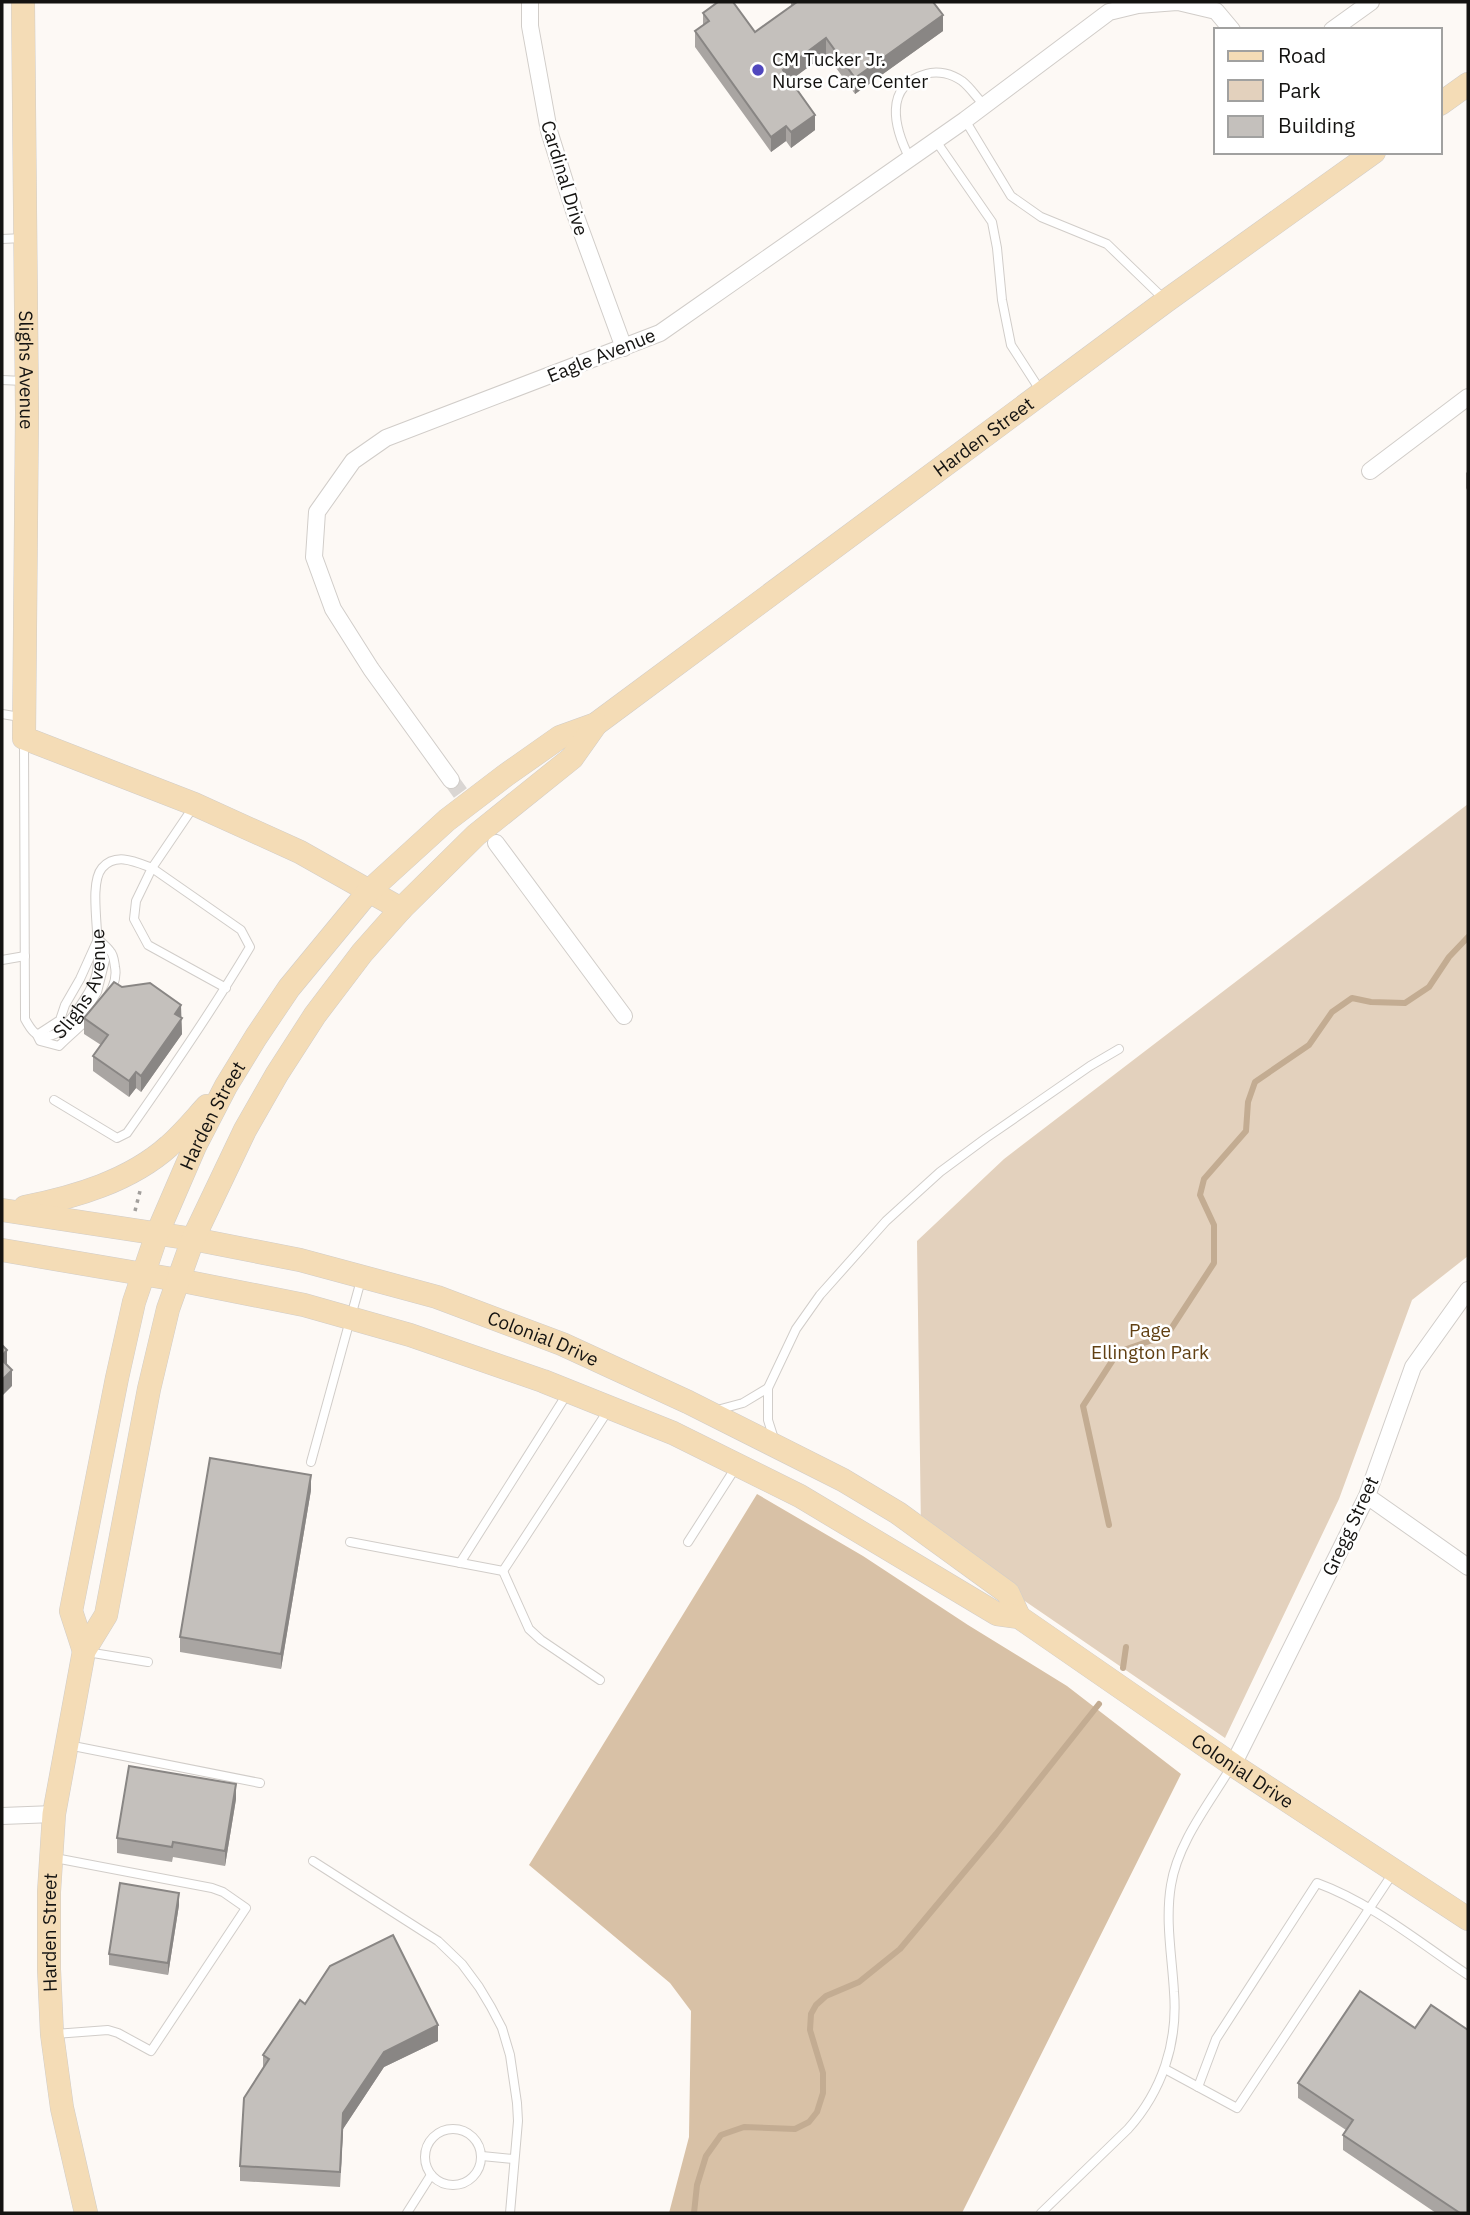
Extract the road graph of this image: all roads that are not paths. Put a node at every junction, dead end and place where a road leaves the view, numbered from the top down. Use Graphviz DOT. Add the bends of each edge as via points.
graph roads {
  1 [pos="23,2"];
  2 [pos="530,2"];
  3 [pos="1178,2"];
  4 [pos="1371,2"];
  5 [pos="1198,4"];
  6 [pos="1230,28"];
  7 [pos="1335,28"];
  8 [pos="1468,84"];
  9 [pos="1442,103"];
  10 [pos="984,106"];
  11 [pos="965,120"];
  12 [pos="936,141"];
  13 [pos="1371,154"];
  14 [pos="910,159"];
  15 [pos="26,238"];
  16 [pos="2,239"];
  17 [pos="1166,302"];
  18 [pos="624,348"];
  19 [pos="2,380"];
  20 [pos="27,381"];
  21 [pos="1042,393"];
  22 [pos="1468,397"];
  23 [pos="1370,471"];
  24 [pos="16,723"];
  25 [pos="596,724"];
  26 [pos="451,780"];
  27 [pos="194,804"];
  28 [pos="499,847"];
  29 [pos="152,868"];
  30 [pos="369,891"];
  31 [pos="401,909"];
  32 [pos="98,939"];
  33 [pos="24,956"];
  34 [pos="2,960"];
  35 [pos="226,988"];
  36 [pos="624,1016"];
  37 [pos="37,1035"];
  38 [pos="1119,1049"];
  39 [pos="226,1086"];
  40 [pos="54,1100"];
  41 [pos="4,1211"];
  42 [pos="158,1234"];
  43 [pos="193,1239"];
  44 [pos="2,1250"];
  45 [pos="143,1274"];
  46 [pos="362,1277"];
  47 [pos="178,1280"];
  48 [pos="1468,1290"];
  49 [pos="352,1319"];
  50 [pos="768,1388"];
  51 [pos="569,1391"];
  52 [pos="610,1408"];
  53 [pos="706,1411"];
  54 [pos="776,1445"];
  55 [pos="311,1462"];
  56 [pos="737,1465"];
  57 [pos="1367,1496"];
  58 [pos="350,1542"];
  59 [pos="688,1542"];
  60 [pos="460,1563"];
  61 [pos="1468,1567"];
  62 [pos="503,1571"];
  63 [pos="1019,1617"];
  64 [pos="84,1651"];
  65 [pos="148,1662"];
  66 [pos="600,1680"];
  67 [pos="65,1744"];
  68 [pos="1233,1765"];
  69 [pos="260,1783"];
  70 [pos="54,1814"];
  71 [pos="2,1816"];
  72 [pos="51,1857"];
  73 [pos="313,1861"];
  74 [pos="1395,1871"];
  75 [pos="1371,1909"];
  76 [pos="1468,1919"];
  77 [pos="1468,1975"];
  78 [pos="52,2034"];
  79 [pos="1165,2069"];
  80 [pos="1198,2087"];
  81 [pos="482,2156"];
  82 [pos="513,2159"];
  83 [pos="431,2175"];
  84 [pos="86,2213"];
  85 [pos="407,2213"];
  86 [pos="510,2213"];
  87 [pos="1041,2213"];
  1 -- 15 [label="main road, Slighs Avenue"];
  2 -- 18 [label="street, Cardinal Drive" via="549,131"];
  3 -- 5 [label="street, Eagle Avenue"];
  3 -- 10 [label="street, Eagle Avenue" via="1109,12"];
  4 -- 7 [label="street"];
  5 -- 6 [label="street, Eagle Avenue" via="1216,11"];
  8 -- 9 [label="main road"];
  10 -- 11 [label="street, Eagle Avenue"];
  10 -- 14 [label="lane" via="963,82 948,74 915,77 901,89 896,108 901,142"];
  11 -- 12 [label="street, Eagle Avenue"];
  11 -- 17 [label="lane" via="1011,196 1041,217 1107,244"];
  12 -- 14 [label="street, Eagle Avenue"];
  12 -- 21 [label="lane" via="992,222 1012,345"];
  13 -- 17 [label="main road, Harden Street"];
  14 -- 18 [label="street, Eagle Avenue" via="660,333"];
  15 -- 16 [label="lane"];
  15 -- 20 [label="main road, Slighs Avenue"];
  17 -- 21 [label="main road, Harden Street"];
  18 -- 26 [label="street, Eagle Avenue" via="386,438 353,461 317,512 314,557 333,609"];
  19 -- 20 [label="lane"];
  20 -- 24 [label="main road, Slighs Avenue"];
  21 -- 25 [label="main road, Harden Street"];
  22 -- 23 [label="street"];
  24 -- 27 [label="main road"];
  24 -- 33 [label="lane, Slighs Avenue"];
  25 -- 30 [label="main road, Harden Street" via="560,737 506,775 447,820"];
  25 -- 31 [label="main road, Harden Street" via="572,758 476,835"];
  27 -- 29 [label="lane"];
  27 -- 30 [label="main road" via="300,852"];
  28 -- 36 [label="street"];
  29 -- 32 [label="lane, Slighs Avenue" via="121,859 100,870"];
  29 -- 35 [label="lane" via="136,901 134,919 148,945"];
  29 -- 35 [label="lane, Slighs Avenue" via="241,930 250,947"];
  30 -- 31 [label="main road"];
  30 -- 39 [label="main road, Harden Street" via="289,988"];
  31 -- 43 [label="main road, Harden Street" via="315,1015 277,1074"];
  32 -- 37 [label="lane" via="60,1020"];
  32 -- 37 [label="lane, Slighs Avenue" via="96,978 83,1003 59,1032"];
  32 -- 37 [label="lane" via="112,953 116,975 106,998 59,1046 40,1041"];
  33 -- 34 [label="lane"];
  33 -- 37 [label="lane, Slighs Avenue" via="25,1019"];
  35 -- 40 [label="lane" via="127,1133 117,1138"];
  38 -- 50 [label="lane" via="940,1172 887,1221 796,1328"];
  39 -- 41 [label="main road" via="169,1146 130,1174 52,1202"];
  39 -- 42 [label="main road, Harden Street"];
  41 -- 42 [label="main road, Colonial Drive"];
  42 -- 43 [label="main road, Colonial Drive"];
  42 -- 45 [label="main road, Harden Street"];
  43 -- 46 [label="main road, Colonial Drive"];
  43 -- 47 [label="main road, Harden Street"];
  44 -- 45 [label="main road, Colonial Drive"];
  45 -- 47 [label="main road, Colonial Drive"];
  45 -- 64 [label="main road, Harden Street" via="117,1378 71,1611"];
  46 -- 49 [label="lane"];
  46 -- 53 [label="main road, Colonial Drive" via="496,1318"];
  47 -- 49 [label="main road, Colonial Drive"];
  47 -- 64 [label="main road, Harden Street" via="149,1389 106,1615"];
  48 -- 57 [label="street, Gregg Street" via="1413,1367"];
  49 -- 51 [label="main road, Colonial Drive"];
  49 -- 55 [label="lane"];
  50 -- 53 [label="lane" via="743,1403"];
  50 -- 54 [label="lane" via="768,1420"];
  51 -- 52 [label="main road, Colonial Drive"];
  51 -- 60 [label="lane"];
  52 -- 56 [label="main road, Colonial Drive"];
  52 -- 62 [label="lane"];
  53 -- 54 [label="main road, Colonial Drive"];
  54 -- 63 [label="main road, Colonial Drive" via="898,1513 1008,1592"];
  56 -- 59 [label="lane"];
  56 -- 63 [label="main road, Colonial Drive" via="800,1496 997,1614"];
  57 -- 61 [label="street"];
  57 -- 68 [label="street, Gregg Street"];
  58 -- 60 [label="lane"];
  60 -- 62 [label="lane"];
  62 -- 66 [label="lane" via="529,1629"];
  63 -- 68 [label="main road, Colonial Drive"];
  64 -- 65 [label="lane"];
  64 -- 67 [label="main road, Harden Street"];
  67 -- 69 [label="lane"];
  67 -- 70 [label="main road, Harden Street"];
  68 -- 74 [label="main road, Colonial Drive"];
  68 -- 79 [label="lane" via="1175,1866 1168,1906 1175,2014"];
  70 -- 71 [label="street"];
  70 -- 72 [label="main road, Harden Street"];
  72 -- 78 [label="main road, Harden Street"];
  72 -- 78 [label="lane" via="212,1888 246,1908 151,2051 108,2030"];
  73 -- 82 [label="lane" via="438,1941 480,1987 502,2028 510,2055 518,2121"];
  74 -- 75 [label="lane"];
  74 -- 76 [label="main road, Colonial Drive"];
  75 -- 77 [label="lane"];
  75 -- 80 [label="lane" via="1237,2108"];
  75 -- 80 [label="lane" via="1317,1884 1216,2039"];
  78 -- 84 [label="main road, Harden Street" via="62,2108"];
  79 -- 80 [label="lane"];
  79 -- 87 [label="lane" via="1141,2115"];
  81 -- 82 [label="lane"];
  81 -- 83 [label="lane" via="477,2173 463,2183 446,2184"];
  81 -- 83 [label="lane" via="475,2138 449,2129 432,2138 427,2147"];
  82 -- 86 [label="lane"];
  83 -- 85 [label="lane"];
}
